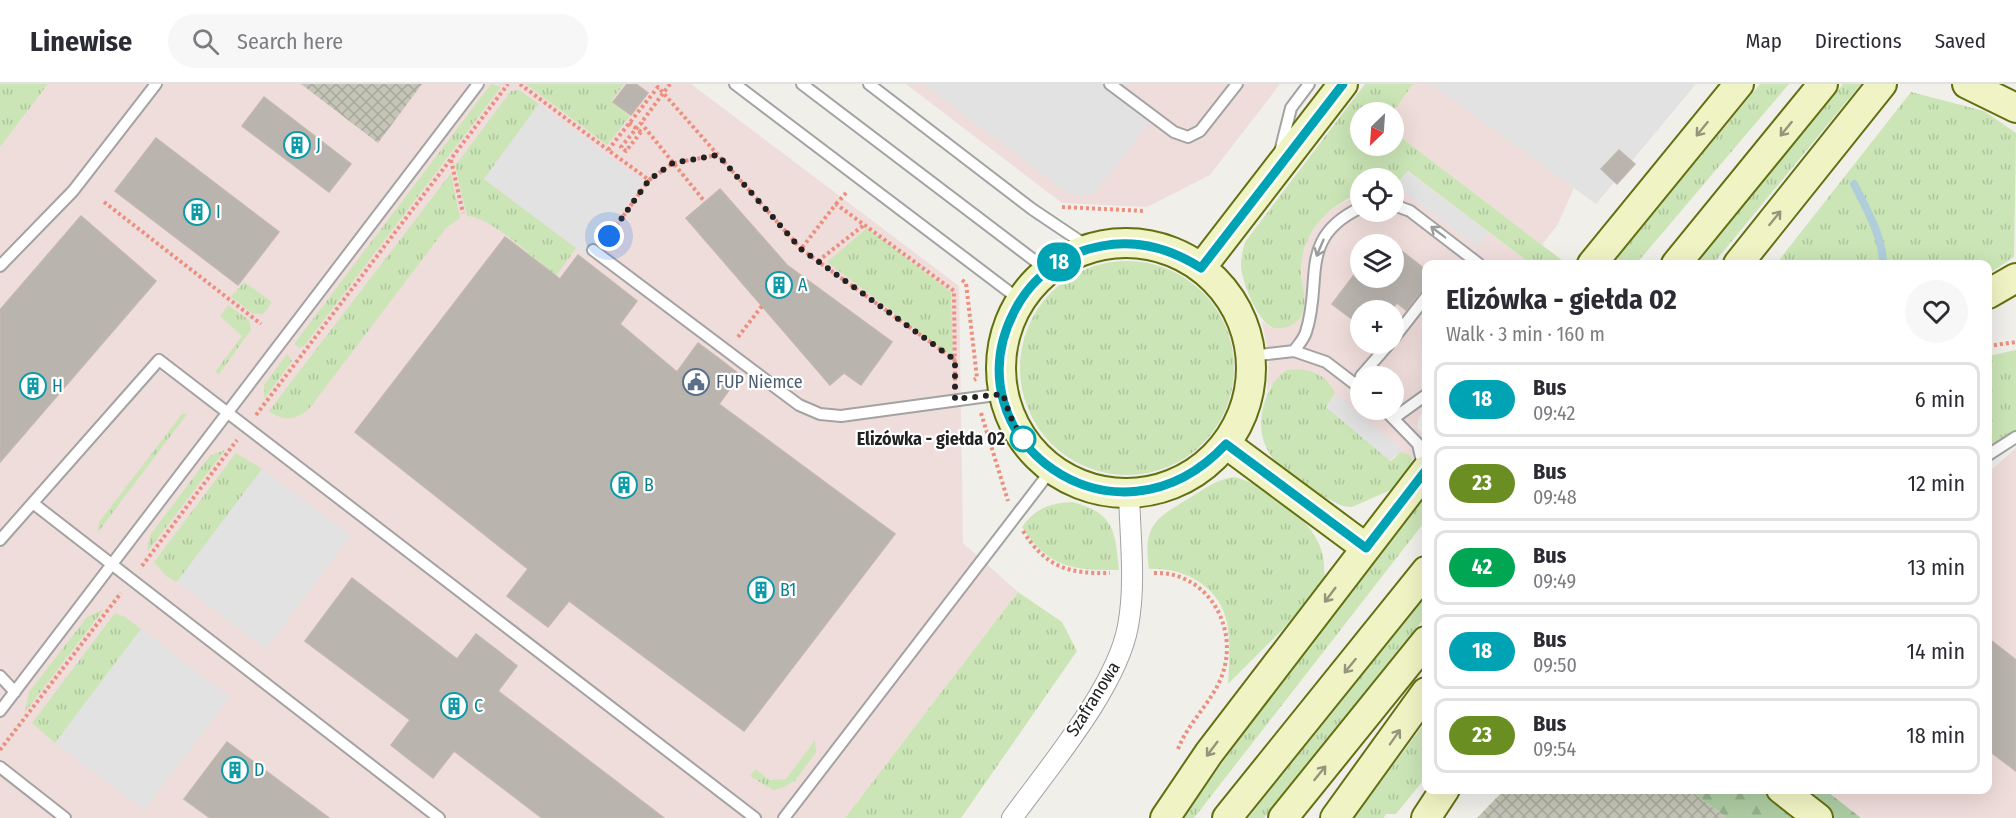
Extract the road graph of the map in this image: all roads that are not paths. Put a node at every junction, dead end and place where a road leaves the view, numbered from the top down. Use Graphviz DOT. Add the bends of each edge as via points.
graph roads {
  1 [pos="156,84"];
  2 [pos="478,84"];
  3 [pos="735,84"];
  4 [pos="802,84"];
  5 [pos="869,84"];
  6 [pos="1237,84"];
  7 [pos="1309,84"];
  8 [pos="1343,84"];
  9 [pos="1739,84"];
  10 [pos="1823,84"];
  11 [pos="1882,84"];
  12 [pos="1967,84"];
  13 [pos="1116,86"];
  14 [pos="2016,108"];
  15 [pos="1274,173"];
  16 [pos="1404,209"];
  17 [pos="1350,214"];
  18 [pos="1090,248"];
  19 [pos="593,250"];
  20 [pos="1474,260"];
  21 [pos="1595,260"];
  22 [pos="1679,260"];
  23 [pos="1741,260"];
  24 [pos="0,266"];
  25 [pos="1201,268"];
  26 [pos="1047,270"];
  27 [pos="2016,278"];
  28 [pos="1992,292"];
  29 [pos="1020,300"];
  30 [pos="1422,302"];
  31 [pos="1404,325"];
  32 [pos="1294,351"];
  33 [pos="1381,354"];
  34 [pos="1251,356"];
  35 [pos="1372,366"];
  36 [pos="1350,375"];
  37 [pos="1003,394"];
  38 [pos="1422,398"];
  39 [pos="1404,411"];
  40 [pos="228,412"];
  41 [pos="1396,420"];
  42 [pos="2016,437"];
  43 [pos="1226,444"];
  44 [pos="1992,452"];
  45 [pos="1422,460"];
  46 [pos="1052,469"];
  47 [pos="1422,476"];
  48 [pos="1129,493"];
  49 [pos="34,504"];
  50 [pos="0,540"];
  51 [pos="1366,548"];
  52 [pos="114,565"];
  53 [pos="1422,576"];
  54 [pos="1422,646"];
  55 [pos="0,676"];
  56 [pos="15,692"];
  57 [pos="1422,698"];
  58 [pos="0,711"];
  59 [pos="0,767"];
  60 [pos="1442,794"];
  61 [pos="1787,794"];
  62 [pos="65,818"];
  63 [pos="439,818"];
  64 [pos="755,818"];
  65 [pos="784,818"];
  66 [pos="1012,818"];
  67 [pos="1165,818"];
  68 [pos="1227,818"];
  69 [pos="1283,818"];
  70 [pos="1335,818"];
  71 [pos="1426,818"];
  72 [pos="1818,818"];
  1 -- 24 [label="lane" via="73,191"];
  2 -- 40 [label="lane"];
  3 -- 29 [label="lane"];
  4 -- 26 [label="lane"];
  5 -- 18 [label="lane" via="1032,209"];
  6 -- 13 [label="lane" via="1200,131 1188,137 1174,132"];
  7 -- 15 [label="lane" via="1291,108"];
  8 -- 15 [label="main road"];
  9 -- 21 [label="main road, one-way"];
  10 -- 22 [label="main road, one-way"];
  23 -- 11 [label="main road, one-way"];
  12 -- 14 [label="main road"];
  15 -- 25 [label="main road"];
  20 -- 16 [label="lane, one-way"];
  17 -- 32 [label="lane, one-way" via="1336,222 1324,238 1314,262 1310,314 1305,334"];
  18 -- 25 [label="main road" via="1148,245 1185,257"];
  18 -- 26 [label="main road"];
  19 -- 37 [label="lane" via="799,405 820,414 841,416"];
  25 -- 34 [label="main road" via="1234,304"];
  26 -- 29 [label="main road"];
  27 -- 28 [label="main road"];
  29 -- 37 [label="main road" via="1004,336"];
  30 -- 31 [label="lane"];
  32 -- 34 [label="lane"];
  32 -- 36 [label="lane"];
  33 -- 35 [label="lane"];
  34 -- 43 [label="main road" via="1250,390"];
  37 -- 46 [label="main road" via="1020,436"];
  38 -- 39 [label="lane"];
  40 -- 49 [label="lane" via="159,360"];
  40 -- 52 [label="lane"];
  40 -- 64 [label="lane"];
  41 -- 45 [label="lane" via="1418,444"];
  42 -- 44 [label="lane"];
  43 -- 48 [label="main road" via="1190,476 1169,486"];
  43 -- 51 [label="main road"];
  46 -- 48 [label="main road" via="1086,487"];
  46 -- 65 [label="lane"];
  47 -- 51 [label="main road"];
  48 -- 66 [label="street, Szafranowa" via="1131,595 1124,645 1101,691"];
  49 -- 50 [label="lane"];
  49 -- 52 [label="lane"];
  51 -- 67 [label="main road, one-way" via="1209,753"];
  52 -- 56 [label="lane"];
  52 -- 63 [label="lane"];
  53 -- 68 [label="main road, one-way"];
  69 -- 54 [label="main road, one-way"];
  55 -- 56 [label="lane"];
  56 -- 58 [label="lane"];
  70 -- 57 [label="main road, one-way"];
  59 -- 62 [label="lane"];
  60 -- 71 [label="main road"];
  61 -- 72 [label="main road"];
}
